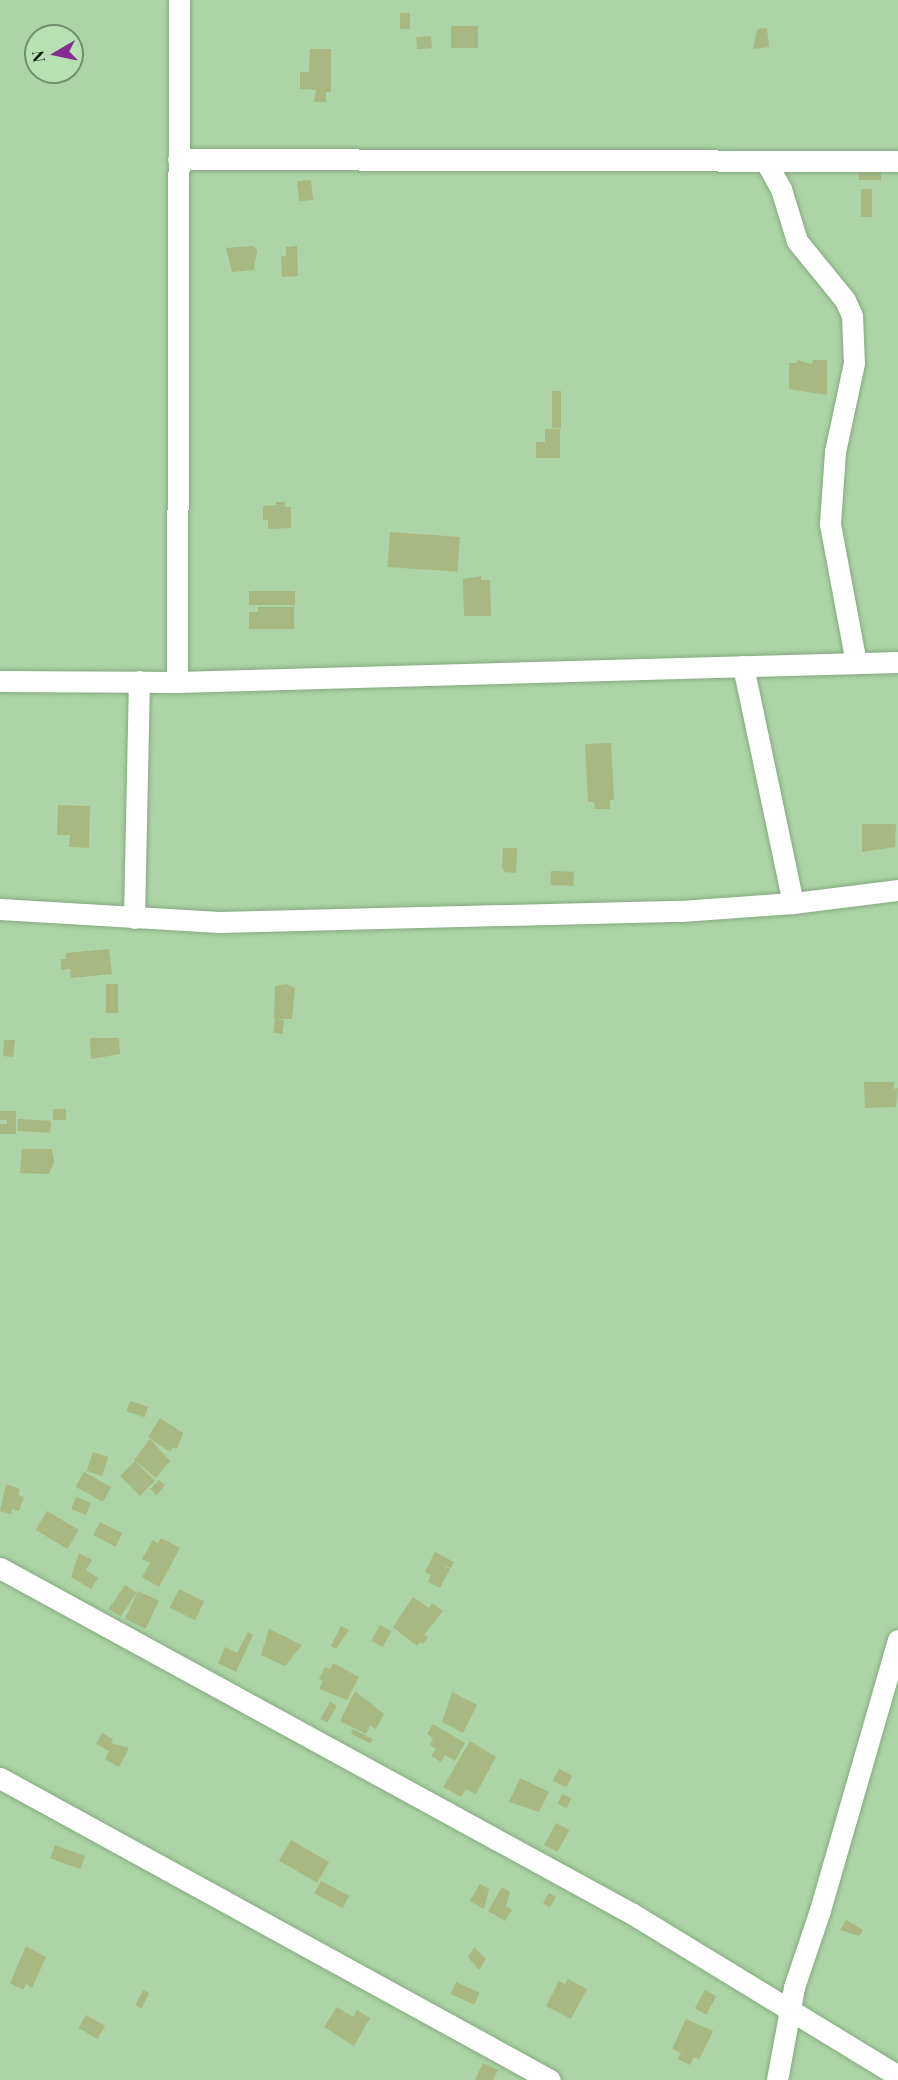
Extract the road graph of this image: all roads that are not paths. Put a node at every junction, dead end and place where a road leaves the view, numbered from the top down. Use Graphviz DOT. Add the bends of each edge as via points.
graph roads {
  1 [pos="179,0"];
  2 [pos="178,159"];
  3 [pos="898,161"];
  4 [pos="766,162"];
  5 [pos="898,662"];
  6 [pos="856,663"];
  7 [pos="743,666"];
  8 [pos="0,681"];
  9 [pos="139,681"];
  10 [pos="177,682"];
  11 [pos="898,890"];
  12 [pos="793,903"];
  13 [pos="0,909"];
  14 [pos="134,918"];
  15 [pos="0,1568"];
  16 [pos="898,1640"];
  17 [pos="0,1778"];
  18 [pos="789,2009"];
  19 [pos="898,2076"];
  20 [pos="550,2080"];
  21 [pos="777,2080"];
  1 -- 2 [label="street"];
  2 -- 4 [label="street"];
  2 -- 10 [label="street"];
  3 -- 4 [label="street"];
  4 -- 6 [label="street" via="781,189 797,241 845,300 852,316 854,363 835,452 830,524"];
  5 -- 6 [label="street"];
  6 -- 7 [label="street"];
  7 -- 10 [label="street"];
  7 -- 12 [label="street"];
  8 -- 9 [label="street"];
  9 -- 10 [label="street"];
  9 -- 14 [label="street"];
  11 -- 12 [label="street"];
  12 -- 14 [label="street" via="681,911 219,922"];
  13 -- 14 [label="street"];
  15 -- 18 [label="street" via="631,1913"];
  16 -- 18 [label="street"];
  17 -- 20 [label="street"];
  18 -- 19 [label="street"];
  18 -- 21 [label="street"];
}
